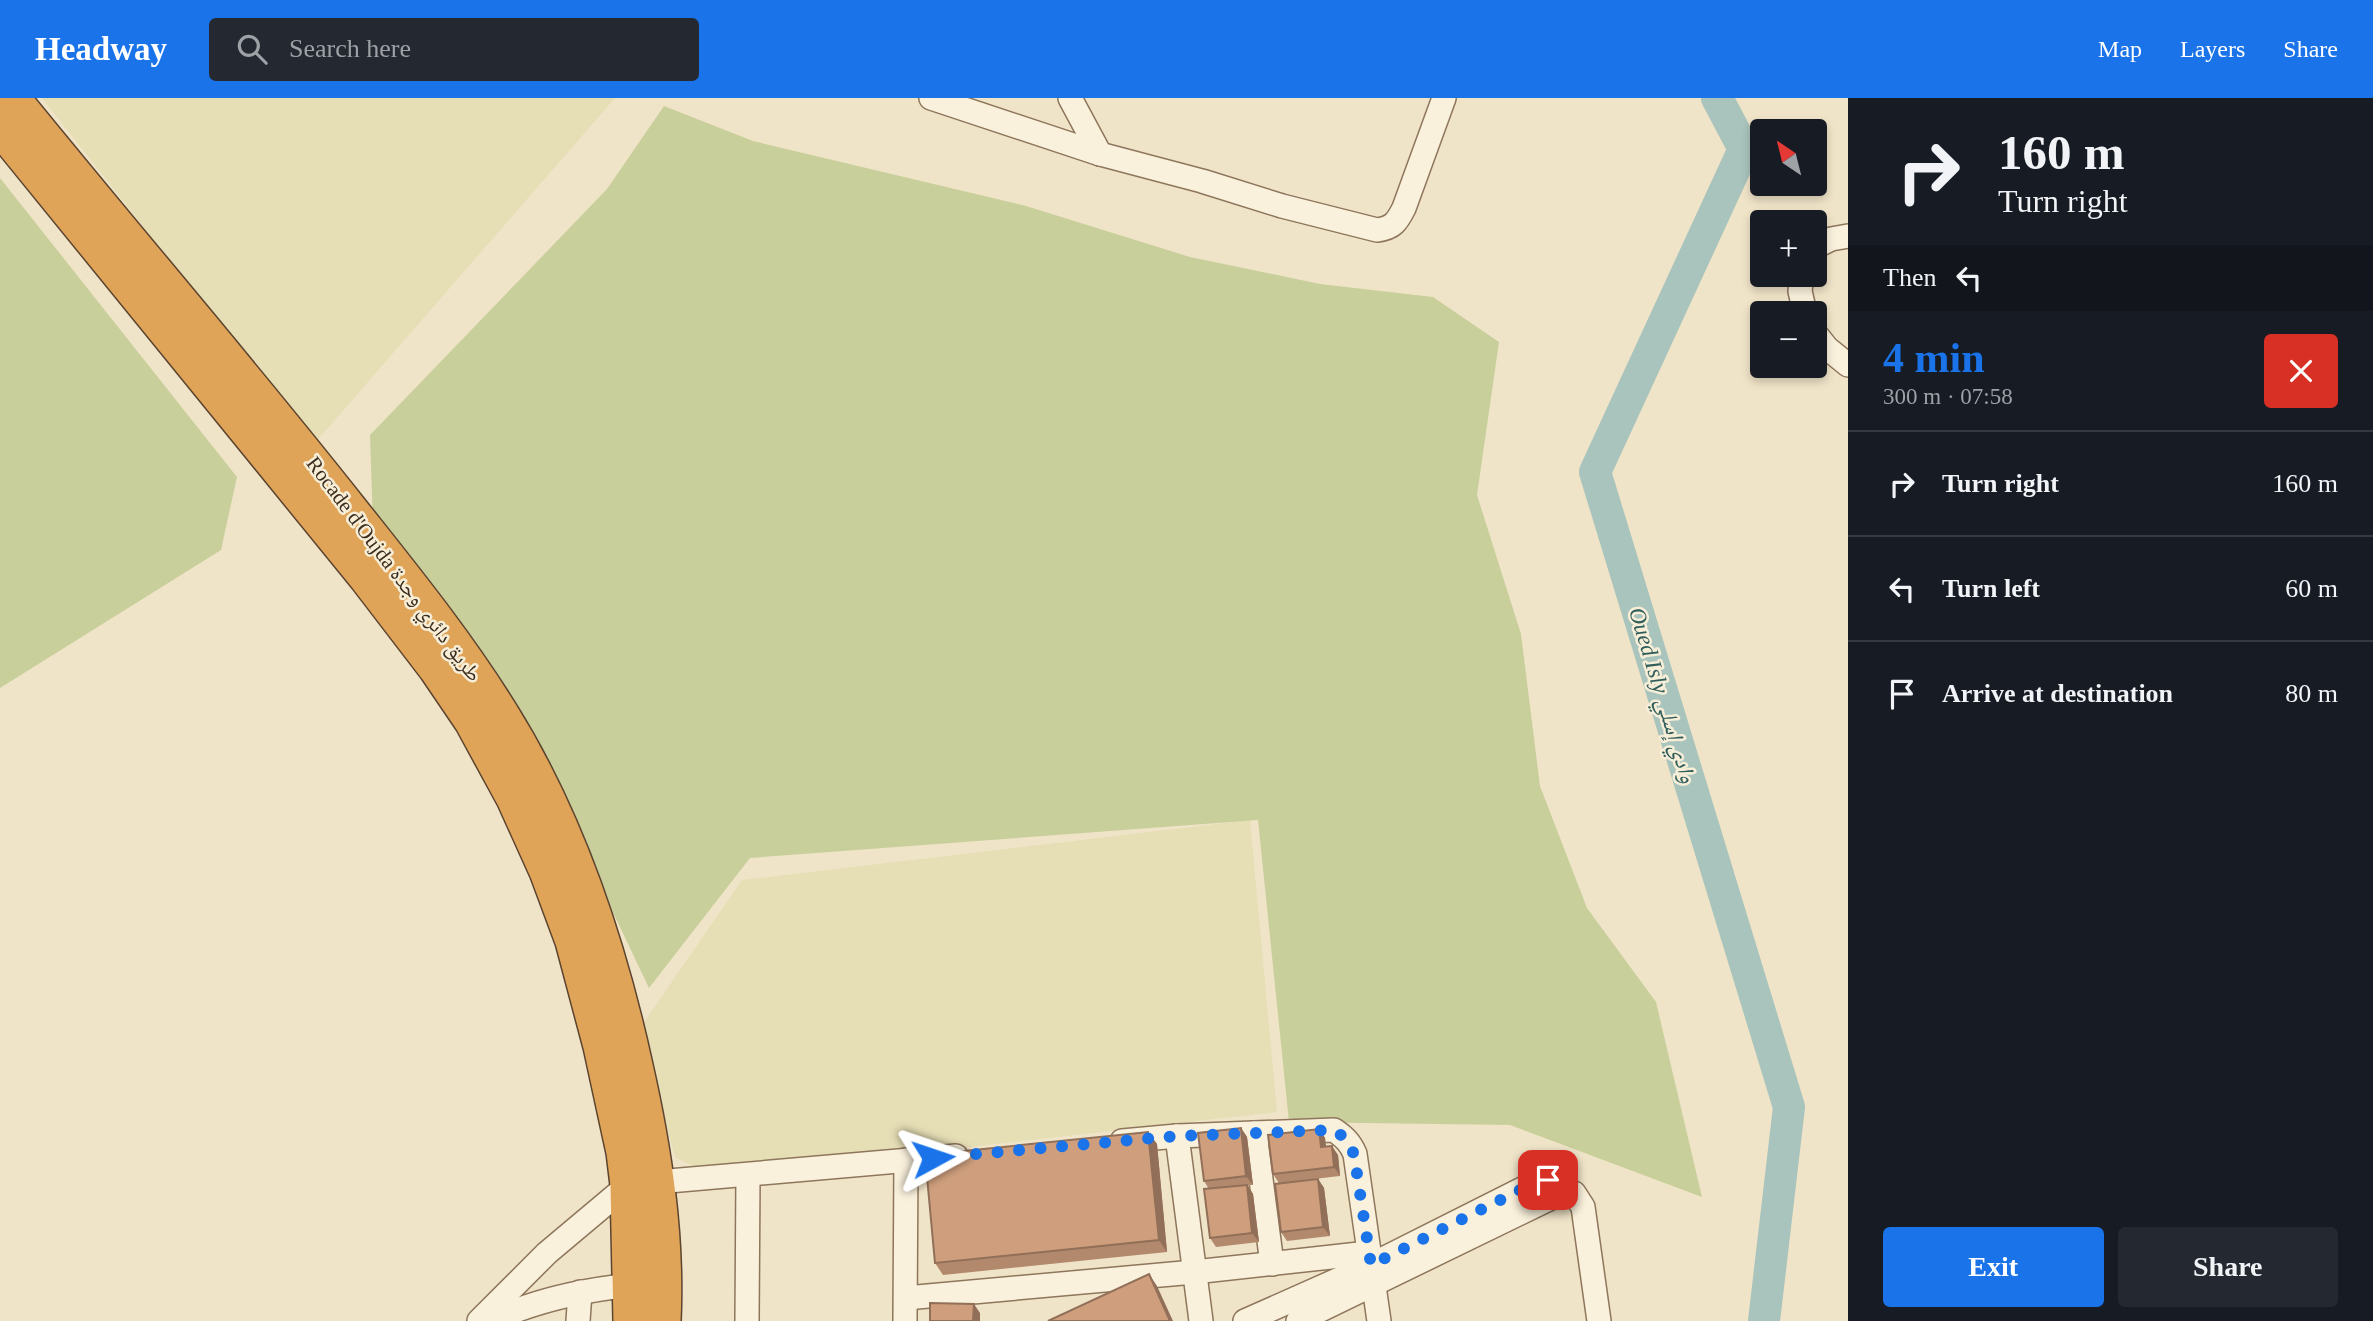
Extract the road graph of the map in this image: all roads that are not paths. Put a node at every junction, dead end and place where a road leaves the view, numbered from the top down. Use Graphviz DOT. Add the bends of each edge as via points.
graph roads {
  1 [pos="12,98"];
  2 [pos="931,98"];
  3 [pos="1070,98"];
  4 [pos="1444,98"];
  5 [pos="0,127"];
  6 [pos="1100,153"];
  7 [pos="1848,236"];
  8 [pos="1827,241"];
  9 [pos="1827,348"];
  10 [pos="1848,365"];
  11 [pos="1255,1133"];
  12 [pos="1177,1136"];
  13 [pos="1096,1143"];
  14 [pos="974,1154"];
  15 [pos="906,1160"];
  16 [pos="748,1175"];
  17 [pos="642,1184"];
  18 [pos="1272,1264"];
  19 [pos="1371,1267"];
  20 [pos="1194,1272"];
  21 [pos="632,1285"];
  22 [pos="580,1292"];
  23 [pos="906,1310"];
  24 [pos="479,1321"];
  25 [pos="491,1321"];
  26 [pos="578,1321"];
  27 [pos="631,1321"];
  28 [pos="663,1321"];
  29 [pos="747,1321"];
  30 [pos="1201,1321"];
  31 [pos="1245,1321"];
  32 [pos="1298,1321"];
  33 [pos="1379,1321"];
  34 [pos="1599,1321"];
  1 -- 17 [label="highway, Rocade d'Oujda طريق دائري وجدة" via="289,431 417,592 501,713 555,817 606,951 637,1076"];
  2 -- 6 [label="street"];
  3 -- 6 [label="street"];
  4 -- 6 [label="street" via="1404,208 1396,223 1377,230"];
  5 -- 17 [label="highway, Rocade d'Oujda طريق دائري وجدة" via="367,578 472,721 514,798 573,941 624,1152"];
  7 -- 8 [label="street"];
  9 -- 10 [label="street"];
  11 -- 12 [label="street"];
  11 -- 18 [label="street"];
  11 -- 19 [label="street" via="1334,1130 1345,1138 1357,1165"];
  12 -- 13 [label="street"];
  12 -- 20 [label="street"];
  14 -- 15 [label="street"];
  15 -- 16 [label="street"];
  15 -- 23 [label="street"];
  16 -- 17 [label="street"];
  16 -- 29 [label="street"];
  17 -- 21 [label="highway, Rocade d'Oujda طريق دائري وجدة"];
  17 -- 24 [label="street" via="547,1253"];
  17 -- 28 [label="highway, Rocade d'Oujda طريق دائري وجدة" via="662,1238"];
  18 -- 19 [label="street"];
  18 -- 20 [label="street"];
  19 -- 31 [label="street"];
  19 -- 32 [label="street"];
  19 -- 33 [label="street"];
  19 -- 34 [label="street" via="1551,1198 1553,1186 1574,1194 1583,1207"];
  20 -- 23 [label="street"];
  20 -- 30 [label="street"];
  21 -- 22 [label="street"];
  21 -- 27 [label="highway, Rocade d'Oujda طريق دائري وجدة"];
  22 -- 25 [label="street" via="547,1299"];
  22 -- 26 [label="street"];
}
